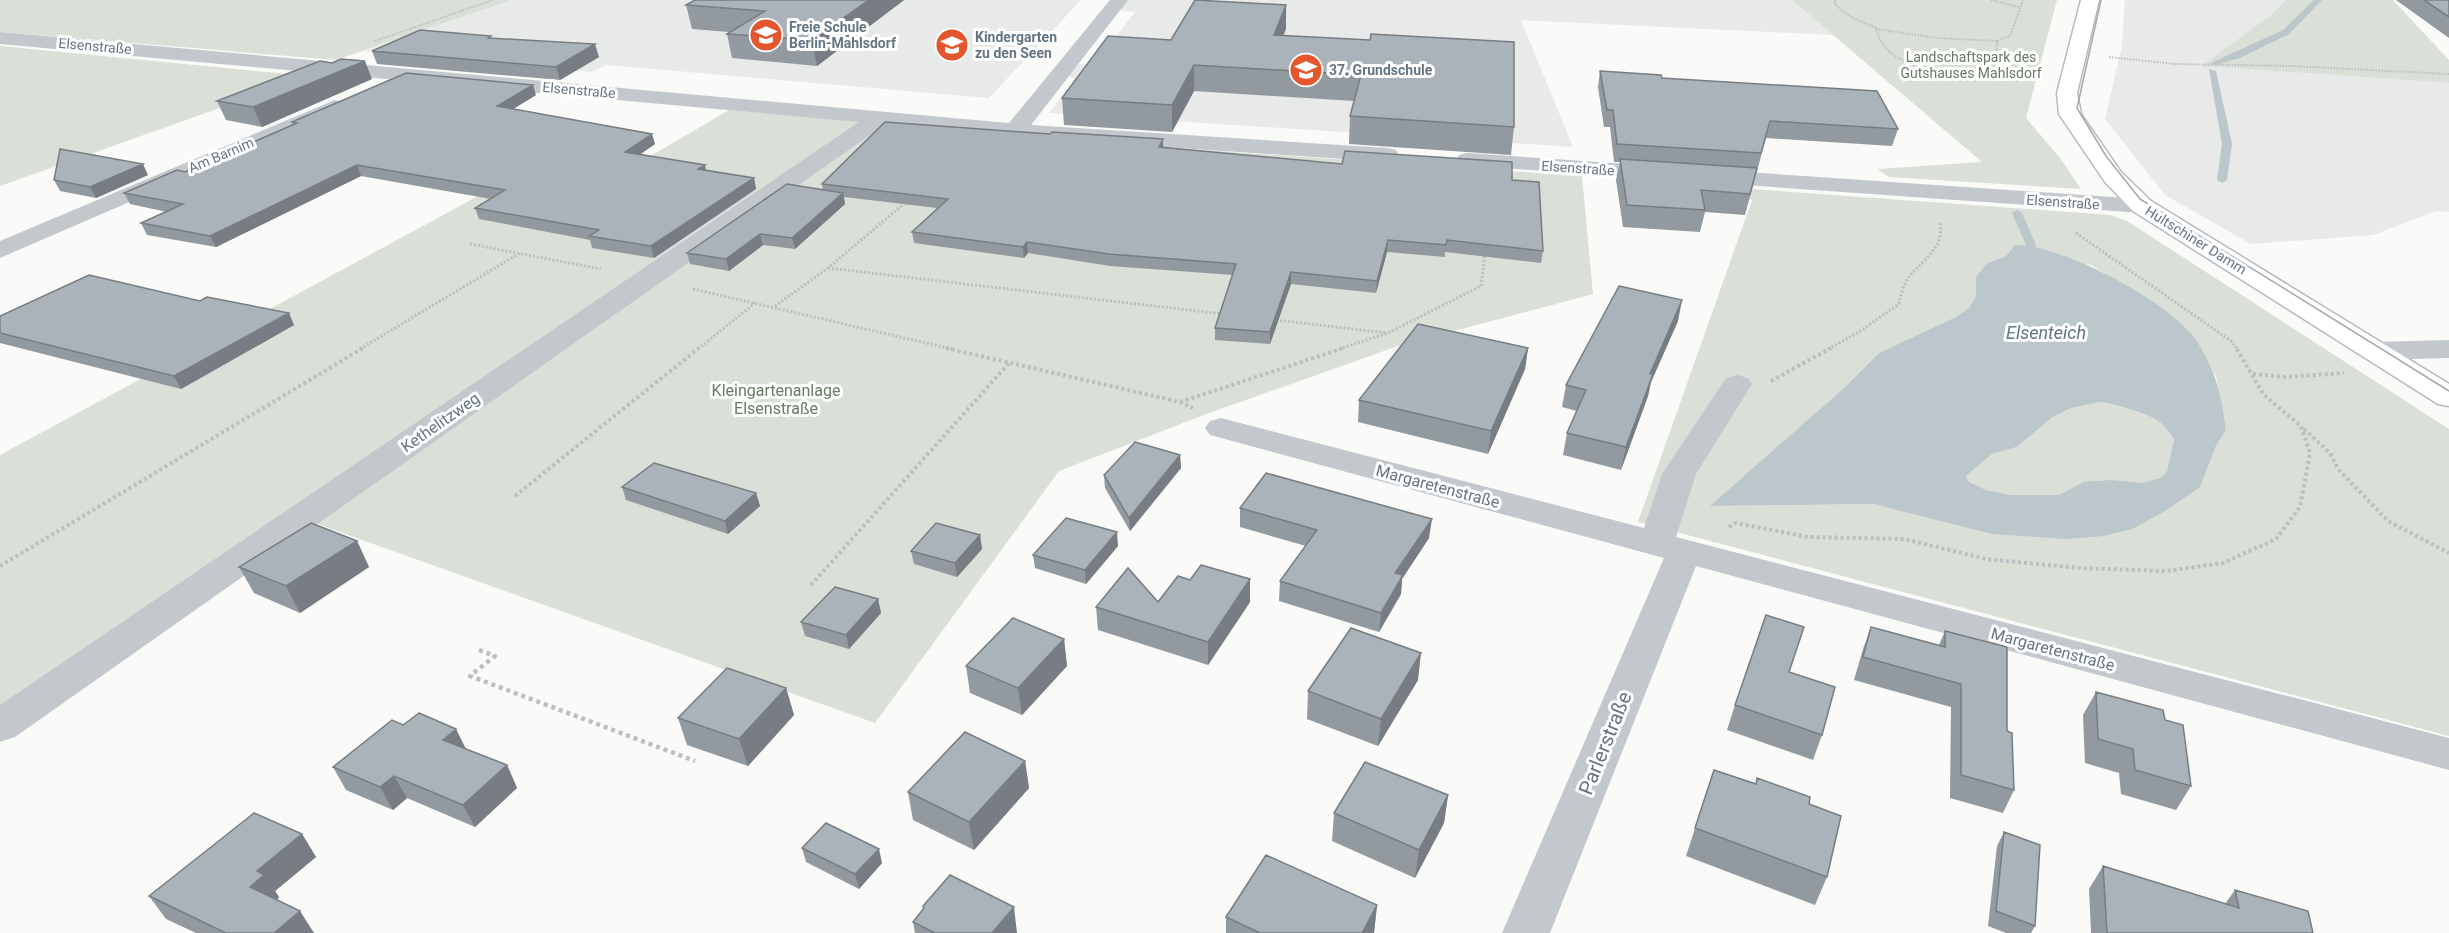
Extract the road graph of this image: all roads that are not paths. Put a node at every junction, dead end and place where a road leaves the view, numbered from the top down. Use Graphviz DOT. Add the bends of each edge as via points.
graph roads {
  1 [pos="1119,0"];
  2 [pos="2090,0"];
  3 [pos="0,38"];
  4 [pos="409,74"];
  5 [pos="881,117"];
  6 [pos="1015,130"];
  7 [pos="1415,157"];
  8 [pos="1450,159"];
  9 [pos="2142,206"];
  10 [pos="0,250"];
  11 [pos="2449,349"];
  12 [pos="2364,361"];
  13 [pos="1737,384"];
  14 [pos="2449,398"];
  15 [pos="1221,428"];
  16 [pos="1677,550"];
  17 [pos="0,726"];
  18 [pos="2449,754"];
  19 [pos="1526,933"];
  1 -- 6 [label="street"];
  2 -- 9 [label="main road, Hultschiner Damm" via="2067,93 2070,114 2113,177"];
  3 -- 4 [label="street, Elsenstraße"];
  4 -- 5 [label="street, Elsenstraße"];
  4 -- 10 [label="street, Am Barnim"];
  5 -- 6 [label="street, Elsenstraße"];
  5 -- 17 [label="street, Kethelitzweg"];
  6 -- 7 [label="street, Elsenstraße"];
  8 -- 9 [label="street, Elsenstraße"];
  9 -- 12 [label="main road, Hultschiner Damm"];
  11 -- 12 [label="street"];
  12 -- 14 [label="main road, Hultschiner Damm"];
  13 -- 16 [label="street" via="1679,474"];
  15 -- 16 [label="street, Margaretenstraße"];
  16 -- 18 [label="street, Margaretenstraße"];
  16 -- 19 [label="street, Parlerstraße"];
}
